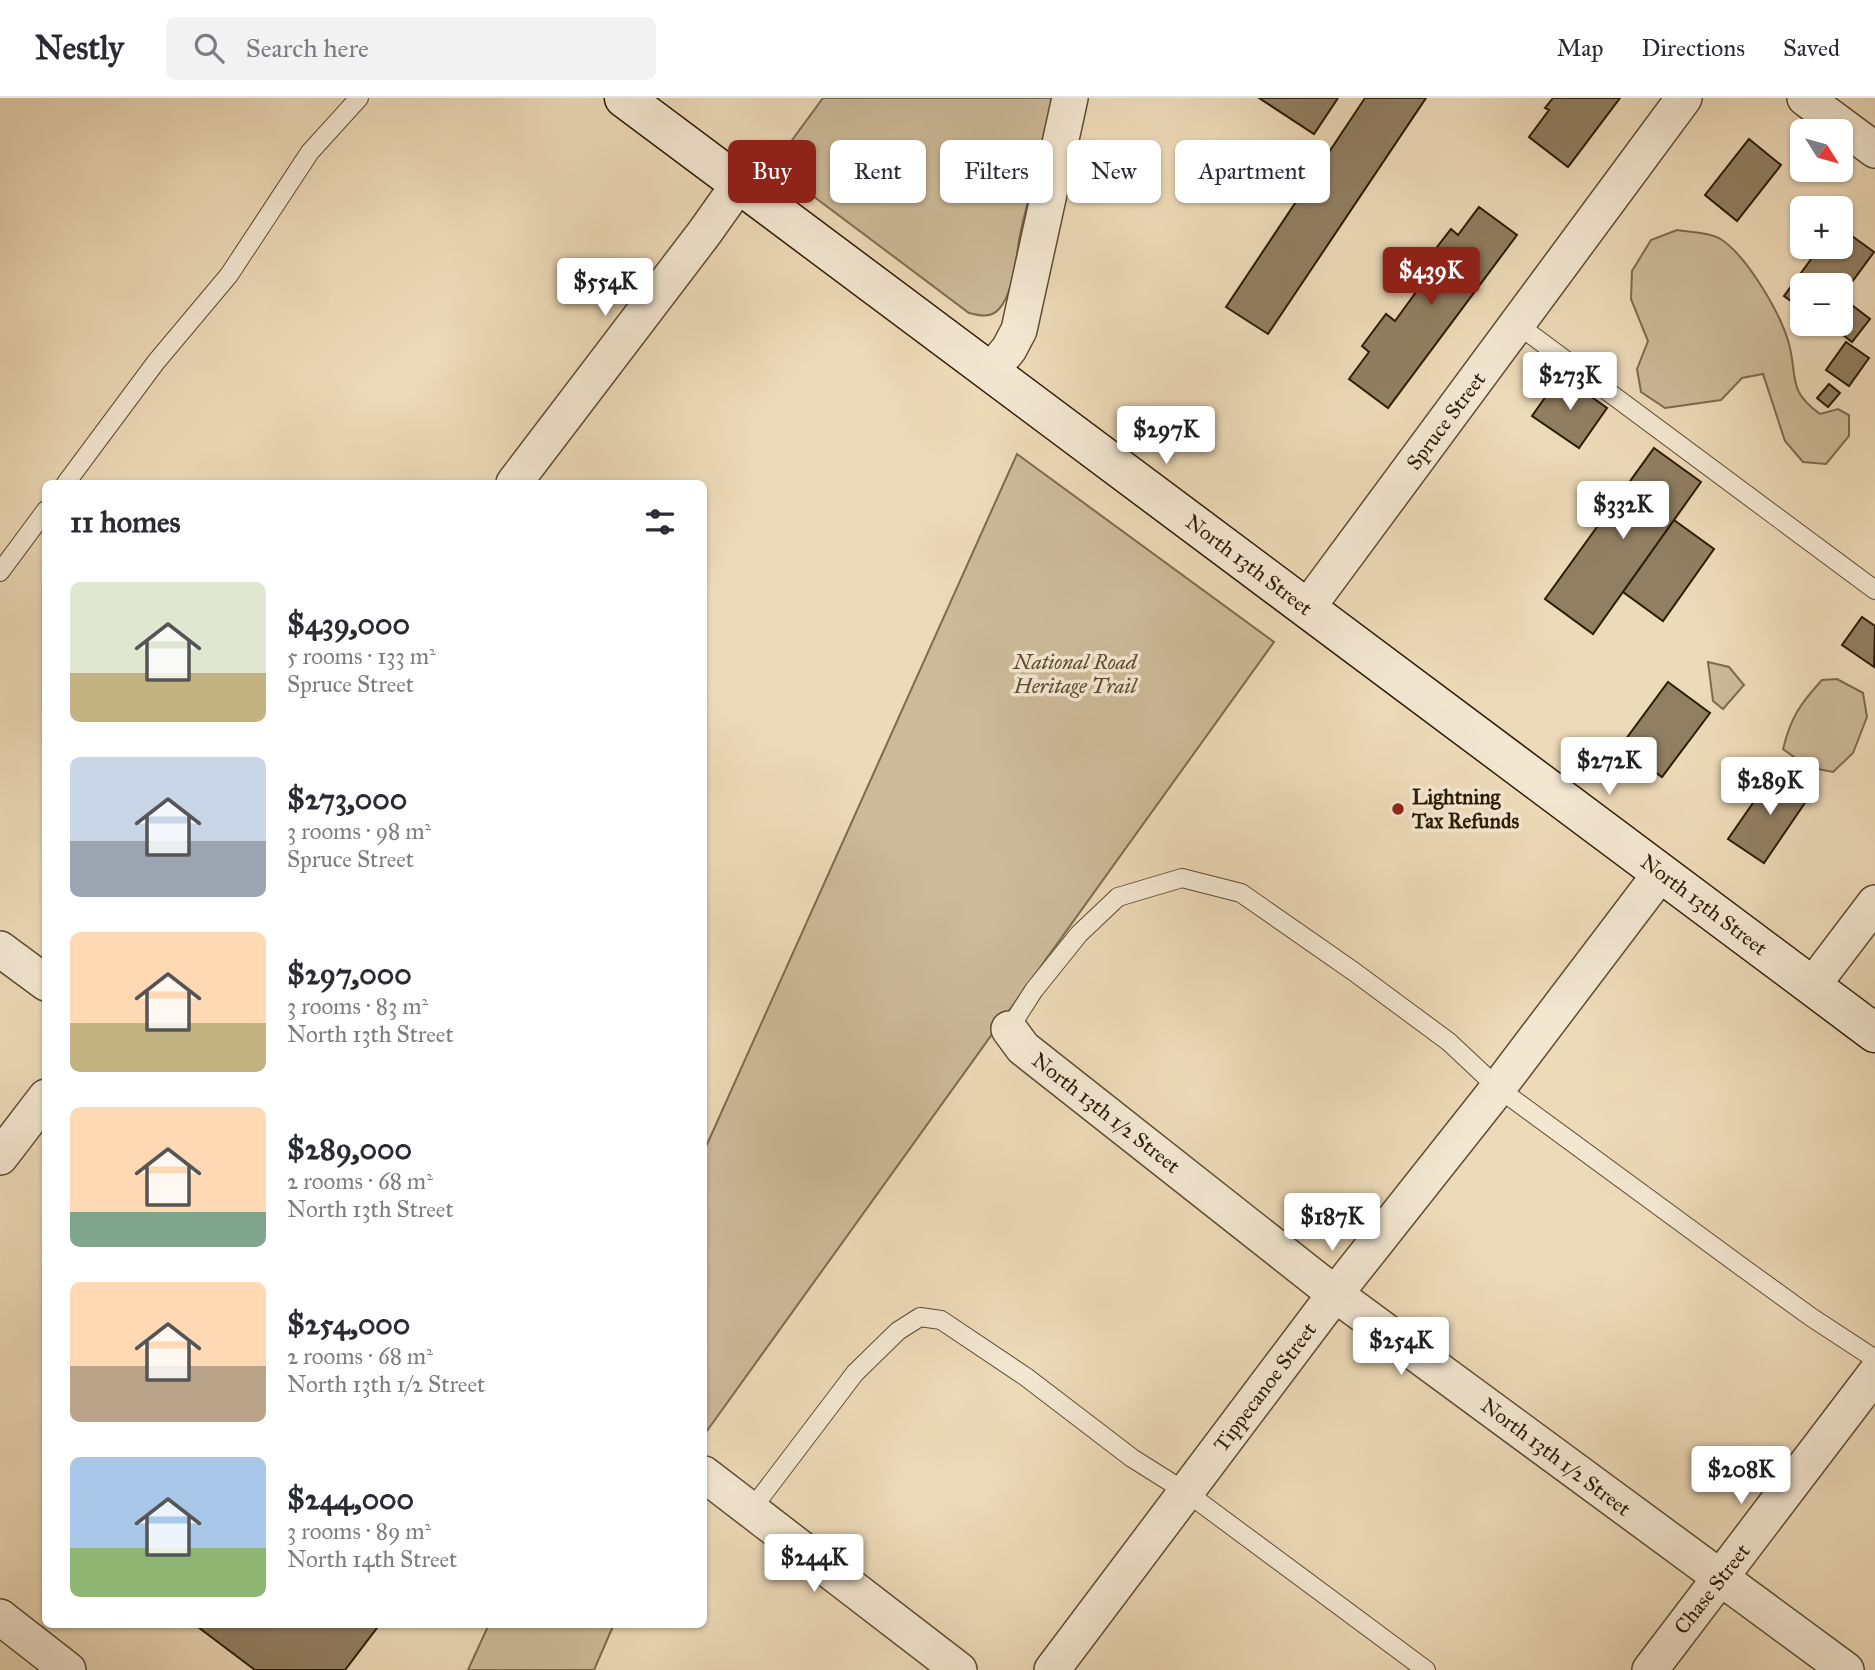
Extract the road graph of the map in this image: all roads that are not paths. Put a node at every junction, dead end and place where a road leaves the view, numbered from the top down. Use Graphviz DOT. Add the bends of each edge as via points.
graph roads {
  1 [pos="359,98"];
  2 [pos="624,98"];
  3 [pos="1070,98"];
  4 [pos="1685,98"];
  5 [pos="1805,98"];
  6 [pos="1875,150"];
  7 [pos="728,176"];
  8 [pos="728,200"];
  9 [pos="764,203"];
  10 [pos="1517,324"];
  11 [pos="990,372"];
  12 [pos="68,480"];
  13 [pos="516,480"];
  14 [pos="42,515"];
  15 [pos="0,572"];
  16 [pos="1875,590"];
  17 [pos="1307,608"];
  18 [pos="1661,873"];
  19 [pos="1875,902"];
  20 [pos="0,949"];
  21 [pos="42,980"];
  22 [pos="1812,986"];
  23 [pos="1009,1030"];
  24 [pos="1875,1033"];
  25 [pos="1499,1088"];
  26 [pos="42,1102"];
  27 [pos="0,1157"];
  28 [pos="1335,1294"];
  29 [pos="1875,1359"];
  30 [pos="1875,1374"];
  31 [pos="707,1476"];
  32 [pos="1186,1492"];
  33 [pos="751,1510"];
  34 [pos="1721,1579"];
  35 [pos="0,1617"];
  36 [pos="68,1670"];
  37 [pos="959,1670"];
  38 [pos="1052,1670"];
  39 [pos="1426,1670"];
  40 [pos="1650,1670"];
  41 [pos="1846,1670"];
  1 -- 12 [label="lane" via="310,152 229,275 156,362"];
  2 -- 7 [label="main road, North 13th Street"];
  3 -- 11 [label="street" via="1019,330"];
  4 -- 10 [label="street, Spruce Street"];
  5 -- 6 [label="street"];
  8 -- 13 [label="street"];
  9 -- 11 [label="main road, North 13th Street"];
  10 -- 16 [label="lane"];
  10 -- 17 [label="street, Spruce Street"];
  11 -- 17 [label="main road, North 13th Street"];
  14 -- 15 [label="lane"];
  17 -- 18 [label="main road, North 13th Street"];
  18 -- 22 [label="main road, North 13th Street"];
  18 -- 25 [label="street, Tippecanoe Street"];
  19 -- 22 [label="street"];
  20 -- 21 [label="street"];
  22 -- 24 [label="main road, North 13th Street"];
  23 -- 25 [label="lane" via="1079,934 1118,897 1182,878 1241,893 1449,1042"];
  23 -- 28 [label="street, North 13th 1/2 Street" via="1023,1048"];
  25 -- 28 [label="street, Tippecanoe Street"];
  25 -- 29 [label="lane"];
  26 -- 27 [label="street"];
  28 -- 32 [label="street, Tippecanoe Street"];
  28 -- 34 [label="street, North 13th 1/2 Street"];
  30 -- 34 [label="street, Chase Street"];
  31 -- 33 [label="street"];
  32 -- 33 [label="lane" via="941,1320 920,1317 898,1331 855,1373"];
  32 -- 38 [label="street, Tippecanoe Street"];
  32 -- 39 [label="lane"];
  33 -- 37 [label="street"];
  34 -- 40 [label="street, Chase Street"];
  34 -- 41 [label="street, North 13th 1/2 Street"];
  35 -- 36 [label="street"];
}
